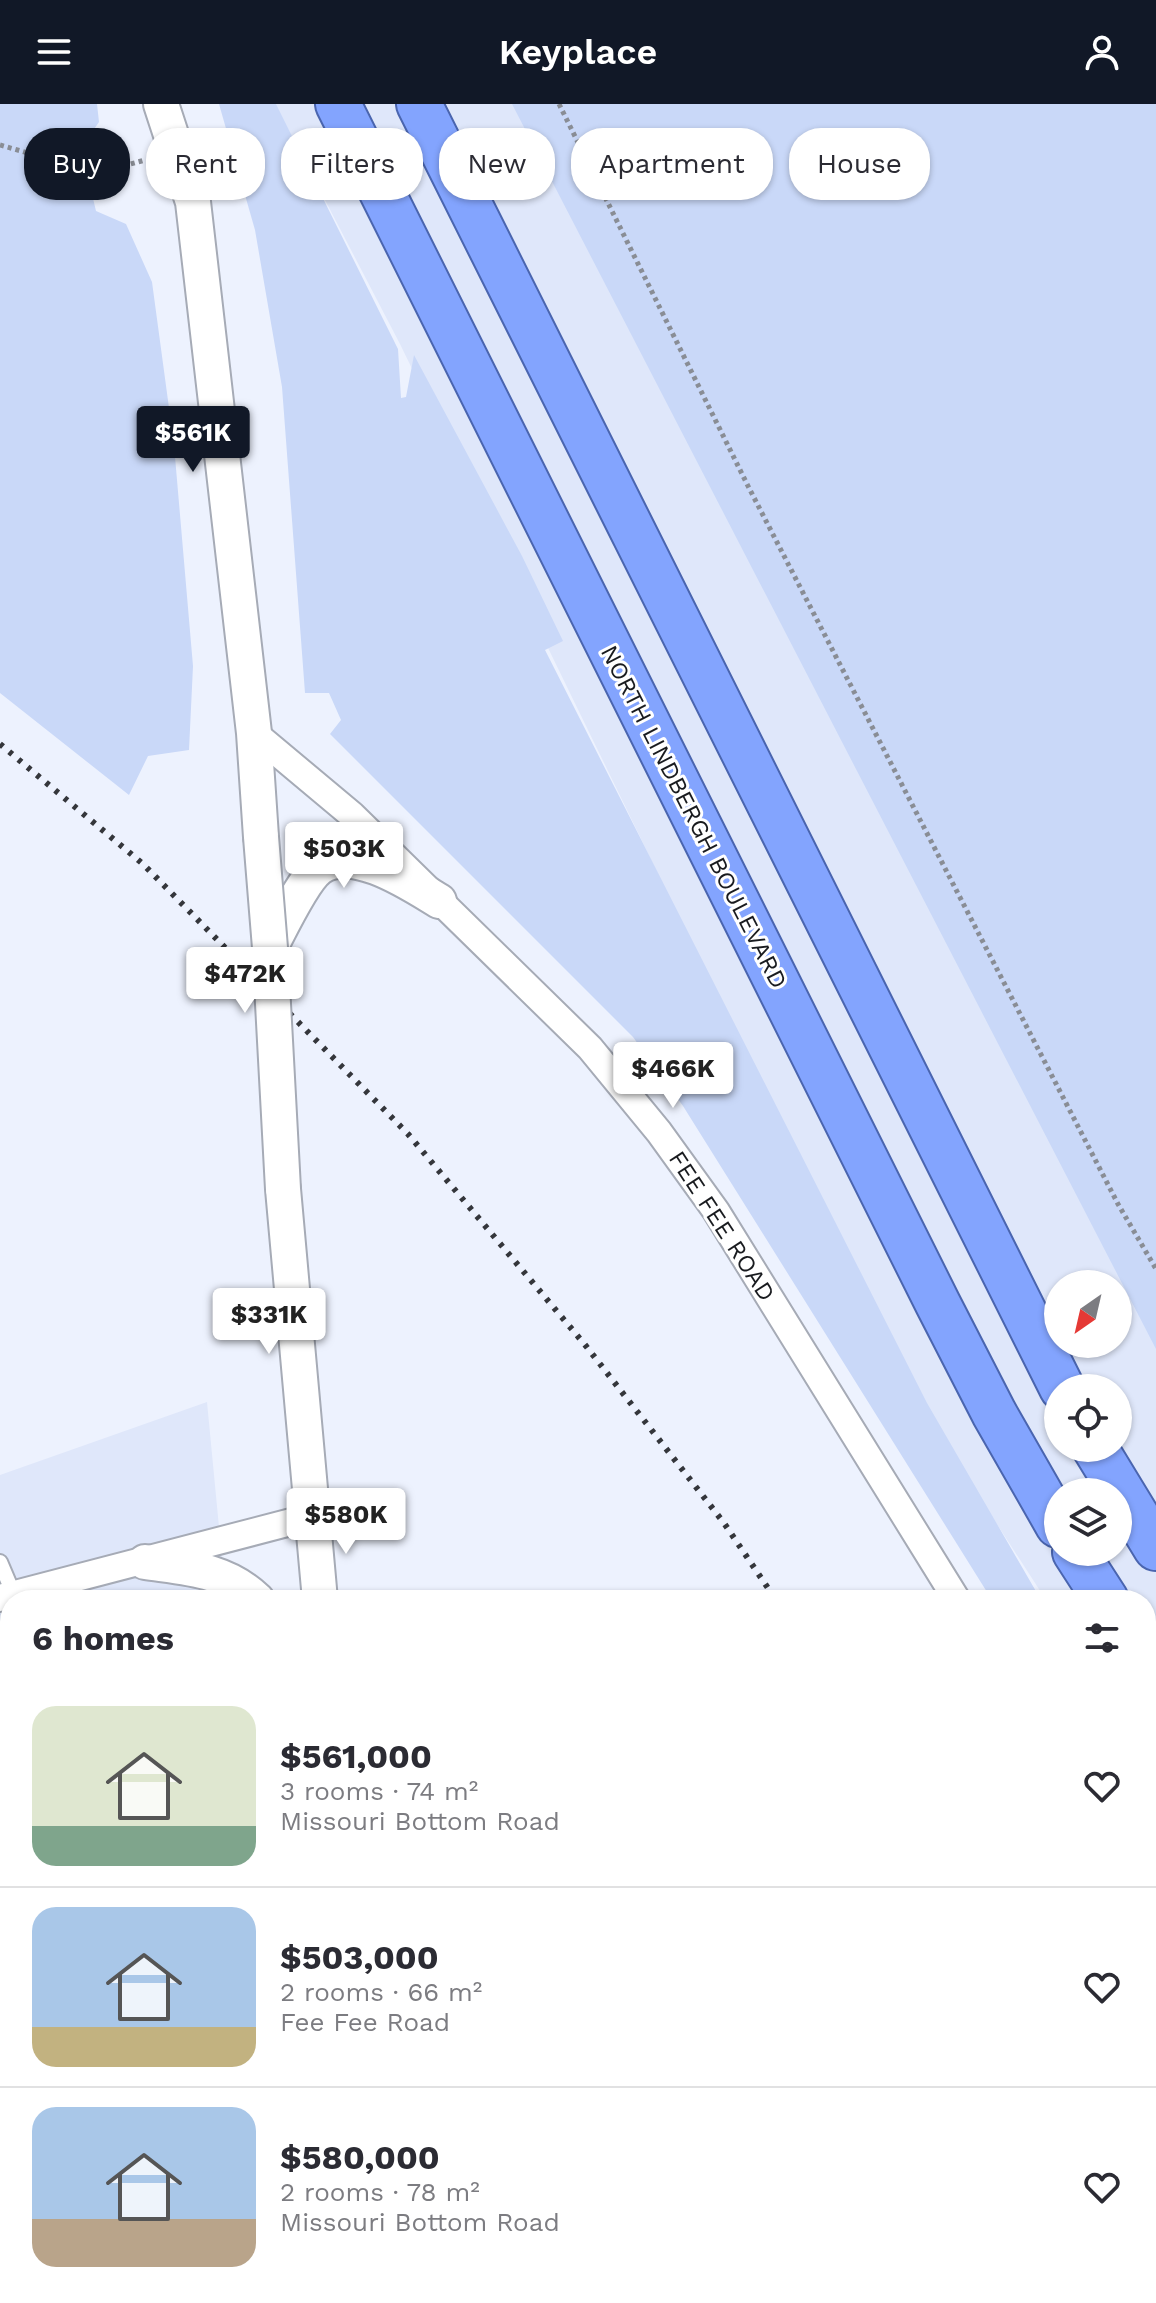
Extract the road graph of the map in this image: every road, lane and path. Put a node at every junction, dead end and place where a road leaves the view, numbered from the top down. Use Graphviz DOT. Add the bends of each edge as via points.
graph roads {
  1 [pos="161,104"];
  2 [pos="338,104"];
  3 [pos="419,104"];
  4 [pos="559,104"];
  5 [pos="169,128"];
  6 [pos="0,145"];
  7 [pos="146,159"];
  8 [pos="192,200"];
  9 [pos="254,733"];
  10 [pos="439,901"];
  11 [pos="270,948"];
  12 [pos="1156,1269"];
  13 [pos="1055,1374"];
  14 [pos="1104,1462"];
  15 [pos="1044,1500"];
  16 [pos="314,1516"];
  17 [pos="1156,1548"];
  18 [pos="0,1562"];
  19 [pos="145,1562"];
  20 [pos="1084,1566"];
  21 [pos="6,1590"];
  22 [pos="31,1590"];
  23 [pos="247,1590"];
  24 [pos="319,1590"];
  25 [pos="951,1590"];
  26 [pos="1100,1590"];
  1 -- 5 [label="street"];
  2 -- 15 [label="highway, NORTH LINDBERGH BOULEVARD" via="938,1304"];
  3 -- 13 [label="highway"];
  4 -- 12 [label="path" via="748,486"];
  6 -- 7 [label="path" via="98,173"];
  8 -- 9 [label="street"];
  9 -- 10 [label="street, FEE FEE ROAD" via="352,815"];
  9 -- 11 [label="street, bridge"];
  10 -- 11 [label="street" via="373,866 342,860 318,868"];
  10 -- 25 [label="street, FEE FEE ROAD" via="590,1048 659,1132 716,1211"];
  11 -- 16 [label="street, bridge" via="283,1189"];
  14 -- 17 [label="highway"];
  16 -- 19 [label="street"];
  16 -- 24 [label="street"];
  18 -- 21 [label="lane"];
  19 -- 22 [label="street"];
  19 -- 23 [label="street" via="211,1571"];
  20 -- 26 [label="highway"];
}
